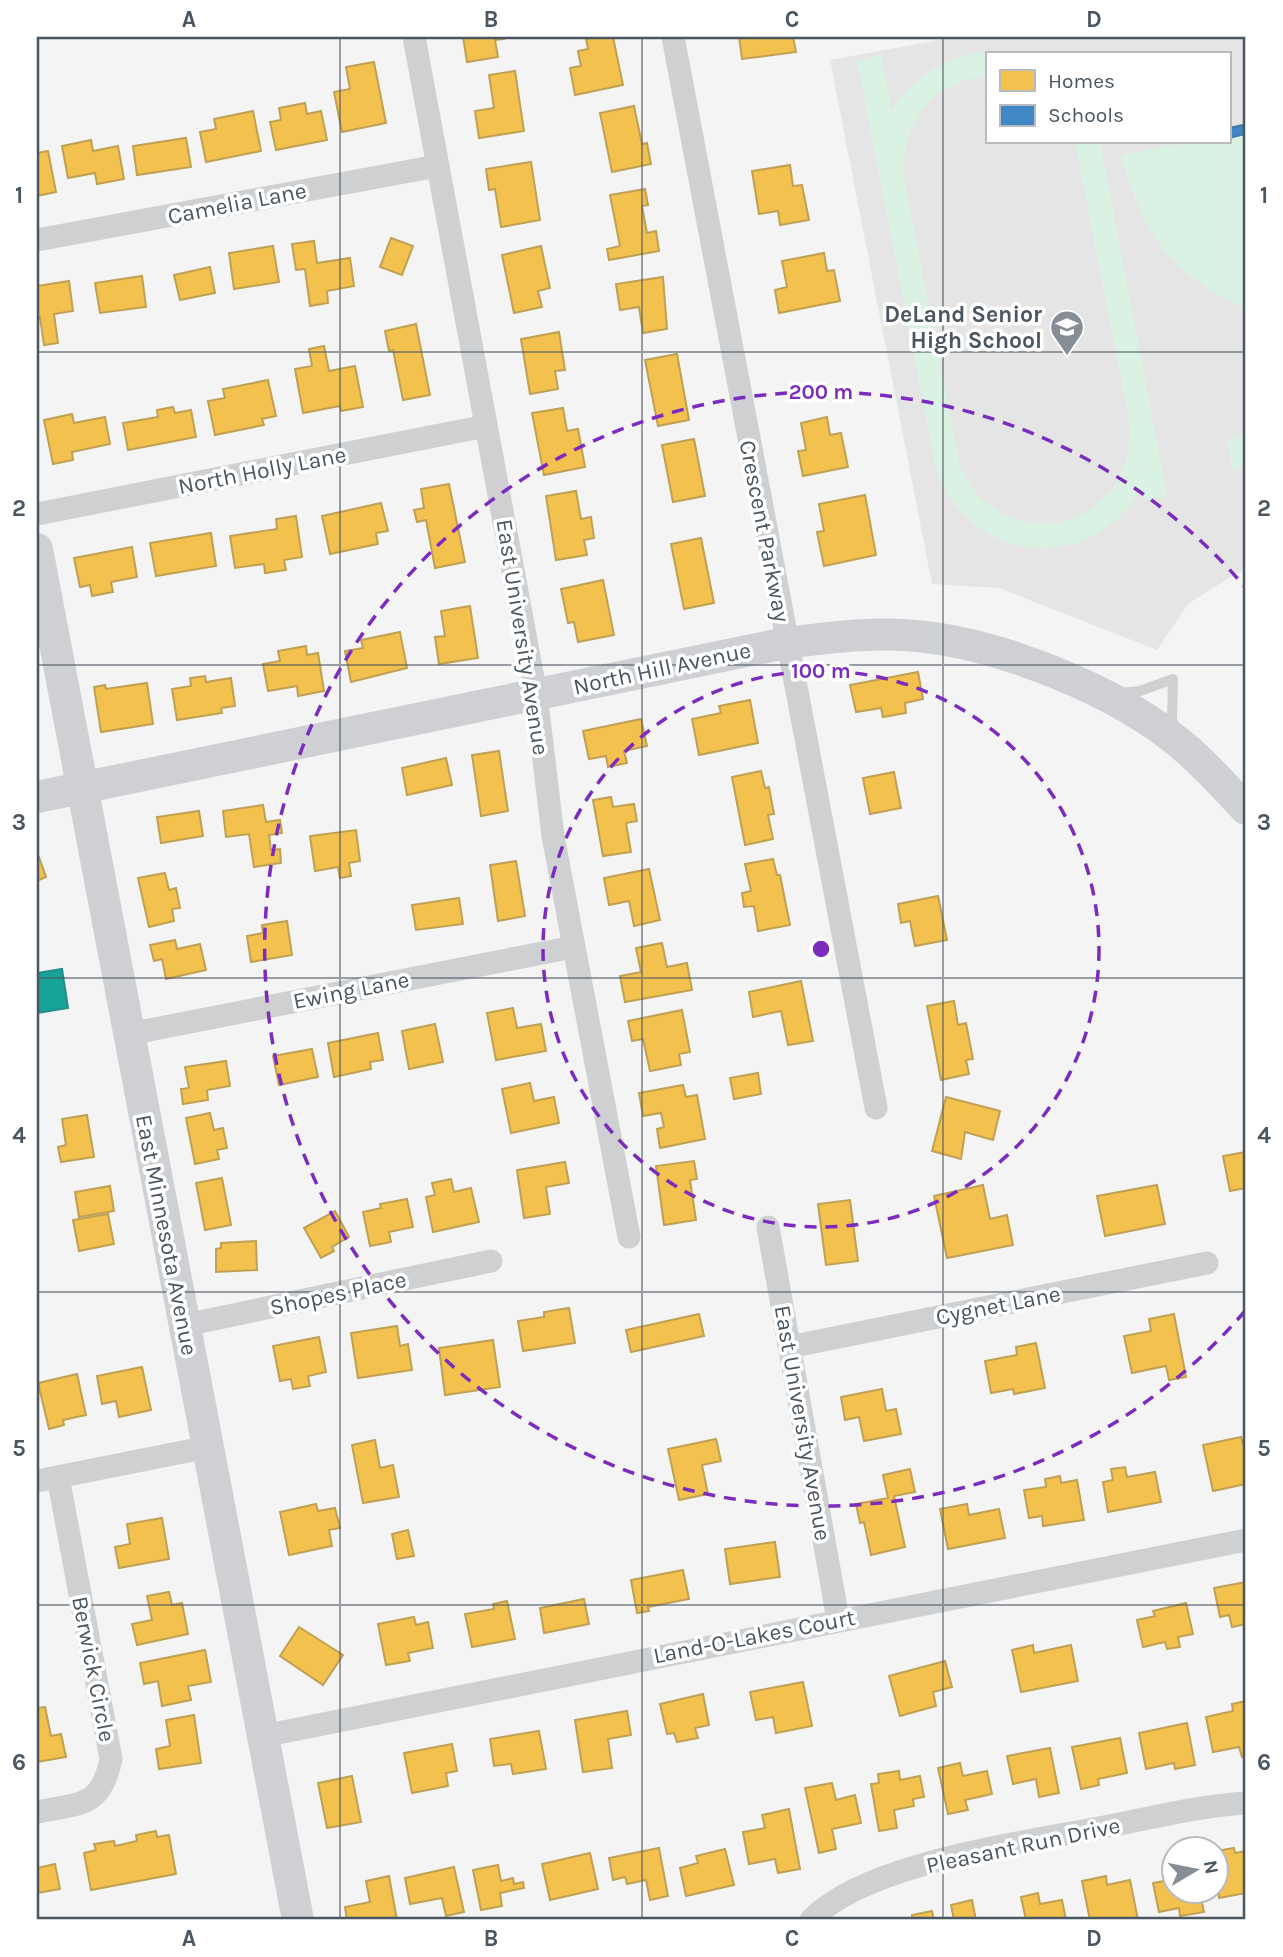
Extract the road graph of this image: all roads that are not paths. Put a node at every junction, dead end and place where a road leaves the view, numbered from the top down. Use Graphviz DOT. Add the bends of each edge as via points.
graph roads {
  1 [pos="414,37"];
  2 [pos="673,37"];
  3 [pos="437,166"];
  4 [pos="37,240"];
  5 [pos="486,426"];
  6 [pos="37,514"];
  7 [pos="37,549"];
  8 [pos="40,584"];
  9 [pos="786,643"];
  10 [pos="1096,692"];
  11 [pos="536,694"];
  12 [pos="1189,751"];
  13 [pos="82,788"];
  14 [pos="37,797"];
  15 [pos="1246,809"];
  16 [pos="573,947"];
  17 [pos="129,1034"];
  18 [pos="876,1108"];
  19 [pos="768,1227"];
  20 [pos="629,1237"];
  21 [pos="491,1261"];
  22 [pos="1207,1263"];
  23 [pos="185,1325"];
  24 [pos="789,1347"];
  25 [pos="208,1447"];
  26 [pos="47,1479"];
  27 [pos="1246,1540"];
  28 [pos="838,1619"];
  29 [pos="263,1736"];
  30 [pos="1246,1803"];
  31 [pos="37,1812"];
  32 [pos="298,1920"];
  33 [pos="811,1920"];
  1 -- 3 [label="street, East University Avenue"];
  2 -- 9 [label="street, Crescent Parkway"];
  3 -- 4 [label="street, Camelia Lane"];
  3 -- 5 [label="street, East University Avenue"];
  5 -- 6 [label="street, North Holly Lane"];
  5 -- 11 [label="street, East University Avenue"];
  7 -- 8 [label="street, East Minnesota Avenue"];
  8 -- 13 [label="street, East Minnesota Avenue"];
  9 -- 10 [label="street, North Hill Avenue" via="903,635 964,642"];
  9 -- 11 [label="street, North Hill Avenue"];
  9 -- 18 [label="street, Crescent Parkway"];
  10 -- 12 [label="street, North Hill Avenue"];
  10 -- 12 [label="lane" via="1140,691 1173,679 1172,721"];
  11 -- 13 [label="street, North Hill Avenue"];
  11 -- 16 [label="street, East University Avenue" via="552,836"];
  12 -- 15 [label="street, North Hill Avenue"];
  13 -- 14 [label="street, North Hill Avenue"];
  13 -- 17 [label="street, East Minnesota Avenue"];
  16 -- 17 [label="street, Ewing Lane"];
  16 -- 20 [label="street, East University Avenue"];
  17 -- 23 [label="street, East Minnesota Avenue"];
  19 -- 24 [label="street, East University Avenue"];
  21 -- 23 [label="street, Shopes Place"];
  22 -- 24 [label="street, Cygnet Lane"];
  23 -- 25 [label="street, East Minnesota Avenue"];
  24 -- 28 [label="street, East University Avenue"];
  25 -- 26 [label="street, Berwick Circle"];
  25 -- 29 [label="street, East Minnesota Avenue"];
  26 -- 31 [label="street, Berwick Circle" via="111,1759 106,1783 90,1801"];
  27 -- 28 [label="street, Land-O-Lakes Court"];
  28 -- 29 [label="street, Land-O-Lakes Court"];
  29 -- 32 [label="street, East Minnesota Avenue"];
  30 -- 33 [label="street, Pleasant Run Drive" via="971,1852 877,1880 823,1908"];
}
